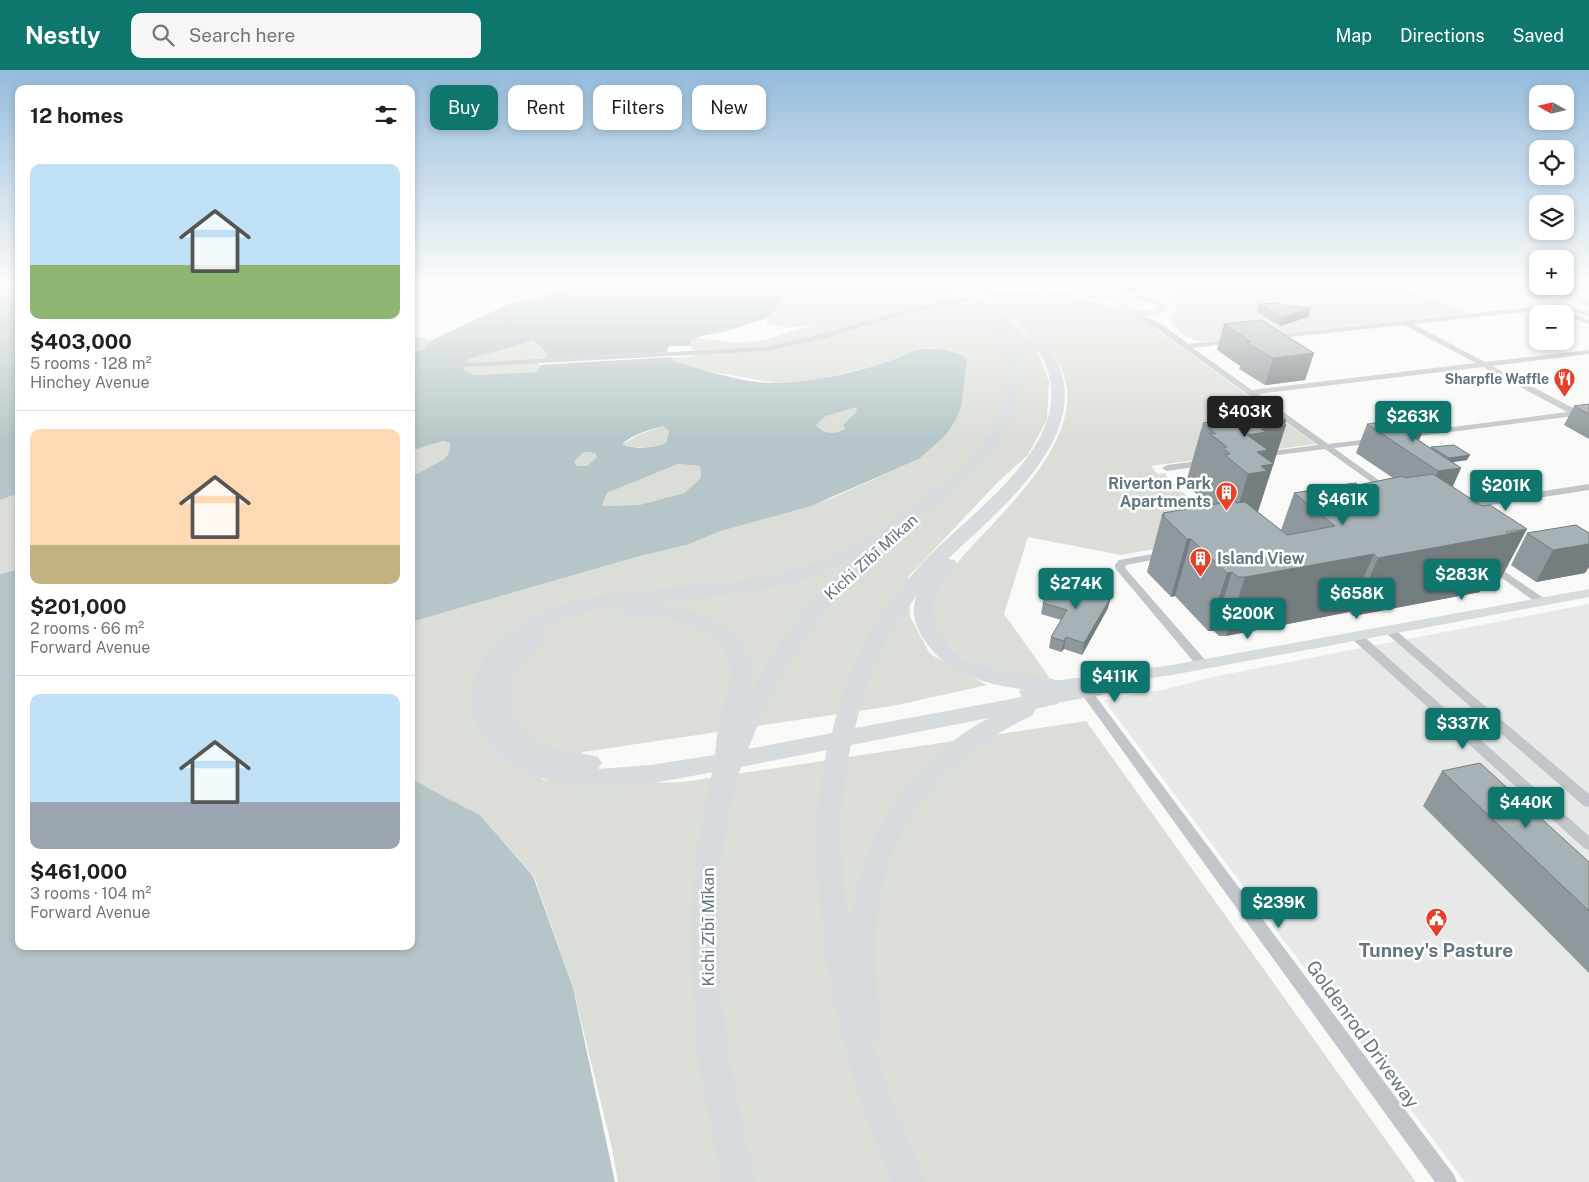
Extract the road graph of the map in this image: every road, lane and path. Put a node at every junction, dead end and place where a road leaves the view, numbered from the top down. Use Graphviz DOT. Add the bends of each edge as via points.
graph roads {
  1 [pos="819,336"];
  2 [pos="1003,336"];
  3 [pos="1034,336"];
  4 [pos="1173,336"];
  5 [pos="1282,336"];
  6 [pos="1432,336"];
  7 [pos="1263,338"];
  8 [pos="1244,340"];
  9 [pos="1187,346"];
  10 [pos="1589,352"];
  11 [pos="1485,365"];
  12 [pos="415,368"];
  13 [pos="1252,392"];
  14 [pos="1589,411"];
  15 [pos="1576,413"];
  16 [pos="1589,420"];
  17 [pos="1327,447"];
  18 [pos="1250,457"];
  19 [pos="1212,462"];
  20 [pos="1167,468"];
  21 [pos="954,484"];
  22 [pos="1589,487"];
  23 [pos="1578,488"];
  24 [pos="1008,490"];
  25 [pos="1589,495"];
  26 [pos="1396,497"];
  27 [pos="1453,508"];
  28 [pos="1176,553"];
  29 [pos="1484,560"];
  30 [pos="1589,592"];
  31 [pos="1541,602"];
  32 [pos="1388,630"];
  33 [pos="1356,636"];
  34 [pos="1202,664"];
  35 [pos="1081,689"];
  36 [pos="1050,699"];
  37 [pos="741,718"];
  38 [pos="1589,802"];
  39 [pos="1589,844"];
  40 [pos="867,1070"];
  41 [pos="739,1182"];
  42 [pos="909,1182"];
  43 [pos="1447,1182"];
  1 -- 12 [label="street" via="775,348"];
  2 -- 21 [label="highway, Kichi Zībī Mīkan" via="1012,359 1014,388 1007,416 987,451"];
  3 -- 24 [label="highway" via="1053,366 1058,396 1054,422 1036,457"];
  4 -- 9 [label="street"];
  5 -- 7 [label="street"];
  6 -- 11 [label="street"];
  8 -- 9 [label="street"];
  9 -- 13 [label="street"];
  10 -- 11 [label="street"];
  11 -- 13 [label="street"];
  11 -- 15 [label="street"];
  13 -- 17 [label="street"];
  14 -- 15 [label="street"];
  15 -- 16 [label="street"];
  15 -- 17 [label="street"];
  17 -- 18 [label="street"];
  17 -- 26 [label="street"];
  19 -- 20 [label="street"];
  21 -- 36 [label="highway" via="861,548 804,573 750,584 593,604 538,623 509,643 486,675 480,692 486,726 505,749 522,761 543,769 579,776 624,777 685,769"];
  21 -- 37 [label="highway, Kichi Zībī Mīkan" via="831,590 793,637"];
  22 -- 23 [label="street"];
  23 -- 25 [label="street"];
  23 -- 27 [label="street"];
  24 -- 35 [label="highway" via="935,579 923,605 926,625 932,639 950,657 980,672 1001,679"];
  24 -- 40 [label="highway" via="945,549 908,590 877,638 851,698 835,768 830,824 834,911 849,1005"];
  28 -- 34 [label="street" via="1120,564 1122,571"];
  29 -- 31 [label="street"];
  30 -- 31 [label="main road"];
  31 -- 32 [label="main road"];
  32 -- 33 [label="main road"];
  32 -- 38 [label="street"];
  33 -- 34 [label="main road"];
  33 -- 39 [label="street"];
  34 -- 35 [label="main road" via="1126,684"];
  35 -- 36 [label="main road"];
  35 -- 37 [label="highway" via="674,757 600,764 562,759 523,742 505,722 499,707 498,691 517,654 557,626 604,612 658,610 707,625 733,650 741,666"];
  35 -- 43 [label="street, Goldenrod Driveway"];
  36 -- 40 [label="highway" via="993,726 950,755 919,788 889,832 876,865 863,916 861,955"];
  37 -- 41 [label="highway, Kichi Zībī Mīkan" via="713,829 707,874 706,972 710,1032 721,1103"];
  40 -- 42 [label="highway"];
}
